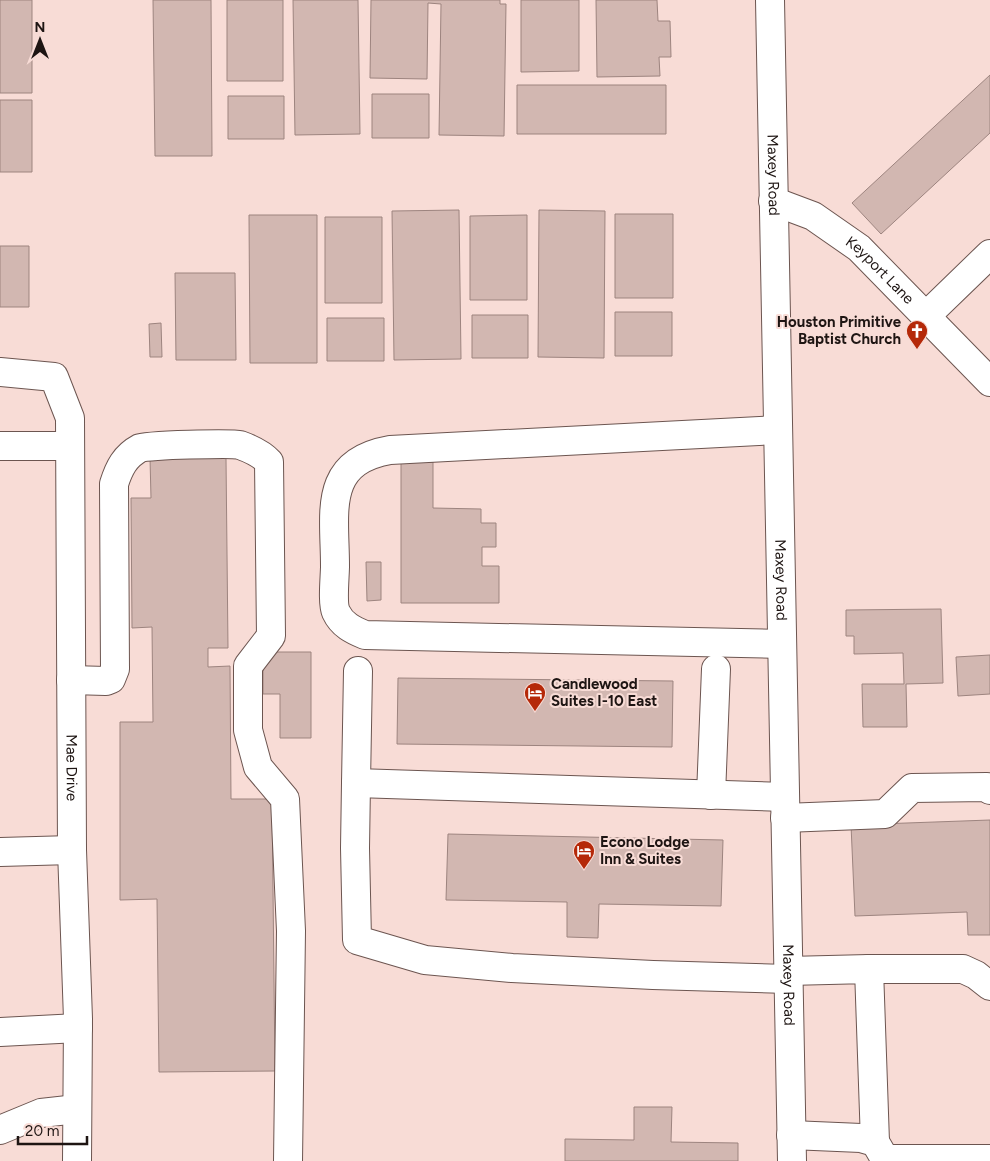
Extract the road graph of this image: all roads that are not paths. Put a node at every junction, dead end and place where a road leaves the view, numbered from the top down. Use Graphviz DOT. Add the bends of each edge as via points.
graph roads {
  1 [pos="770,0"];
  2 [pos="773,201"];
  3 [pos="990,254"];
  4 [pos="926,316"];
  5 [pos="0,372"];
  6 [pos="990,382"];
  7 [pos="778,430"];
  8 [pos="0,446"];
  9 [pos="70,446"];
  10 [pos="782,644"];
  11 [pos="716,669"];
  12 [pos="358,671"];
  13 [pos="72,680"];
  14 [pos="356,783"];
  15 [pos="990,790"];
  16 [pos="711,795"];
  17 [pos="785,807"];
  18 [pos="72,850"];
  19 [pos="0,852"];
  20 [pos="869,969"];
  21 [pos="788,975"];
  22 [pos="990,986"];
  23 [pos="78,1028"];
  24 [pos="0,1032"];
  25 [pos="78,1109"];
  26 [pos="0,1130"];
  27 [pos="875,1142"];
  28 [pos="792,1148"];
  29 [pos="990,1159"];
  30 [pos="77,1161"];
  31 [pos="288,1161"];
  1 -- 2 [label="street, Maxey Road"];
  2 -- 4 [label="street, Keyport Lane" via="813,216 860,248"];
  2 -- 7 [label="street, Maxey Road"];
  3 -- 4 [label="street"];
  4 -- 6 [label="street, Keyport Lane"];
  5 -- 9 [label="street, Mae Drive" via="54,377 70,418"];
  7 -- 10 [label="street, Maxey Road"];
  7 -- 10 [label="street" via="390,450 370,454 352,465 341,480 335,498 335,611 347,627 365,635"];
  8 -- 9 [label="street"];
  9 -- 13 [label="street, Mae Drive"];
  10 -- 17 [label="street, Maxey Road"];
  11 -- 16 [label="street"];
  12 -- 14 [label="street"];
  13 -- 18 [label="street, Mae Drive"];
  13 -- 31 [label="street" via="106,681 111,679 115,669 114,484 119,468 128,456 142,446 238,445 270,462 271,636 248,666 248,730 258,766 285,798 291,931"];
  14 -- 16 [label="street"];
  14 -- 21 [label="street" via="357,940 425,960 512,968 643,975"];
  15 -- 17 [label="street" via="987,787 912,788 885,814"];
  16 -- 17 [label="street"];
  17 -- 21 [label="street, Maxey Road"];
  18 -- 19 [label="street"];
  18 -- 23 [label="street, Mae Drive"];
  20 -- 21 [label="street"];
  20 -- 22 [label="street" via="963,970"];
  20 -- 27 [label="street"];
  21 -- 28 [label="street, Maxey Road"];
  23 -- 24 [label="street"];
  23 -- 25 [label="street, Mae Drive"];
  25 -- 26 [label="street" via="41,1113"];
  25 -- 30 [label="street, Mae Drive"];
  27 -- 28 [label="street" via="862,1138"];
  27 -- 29 [label="street" via="885,1159"];
}
